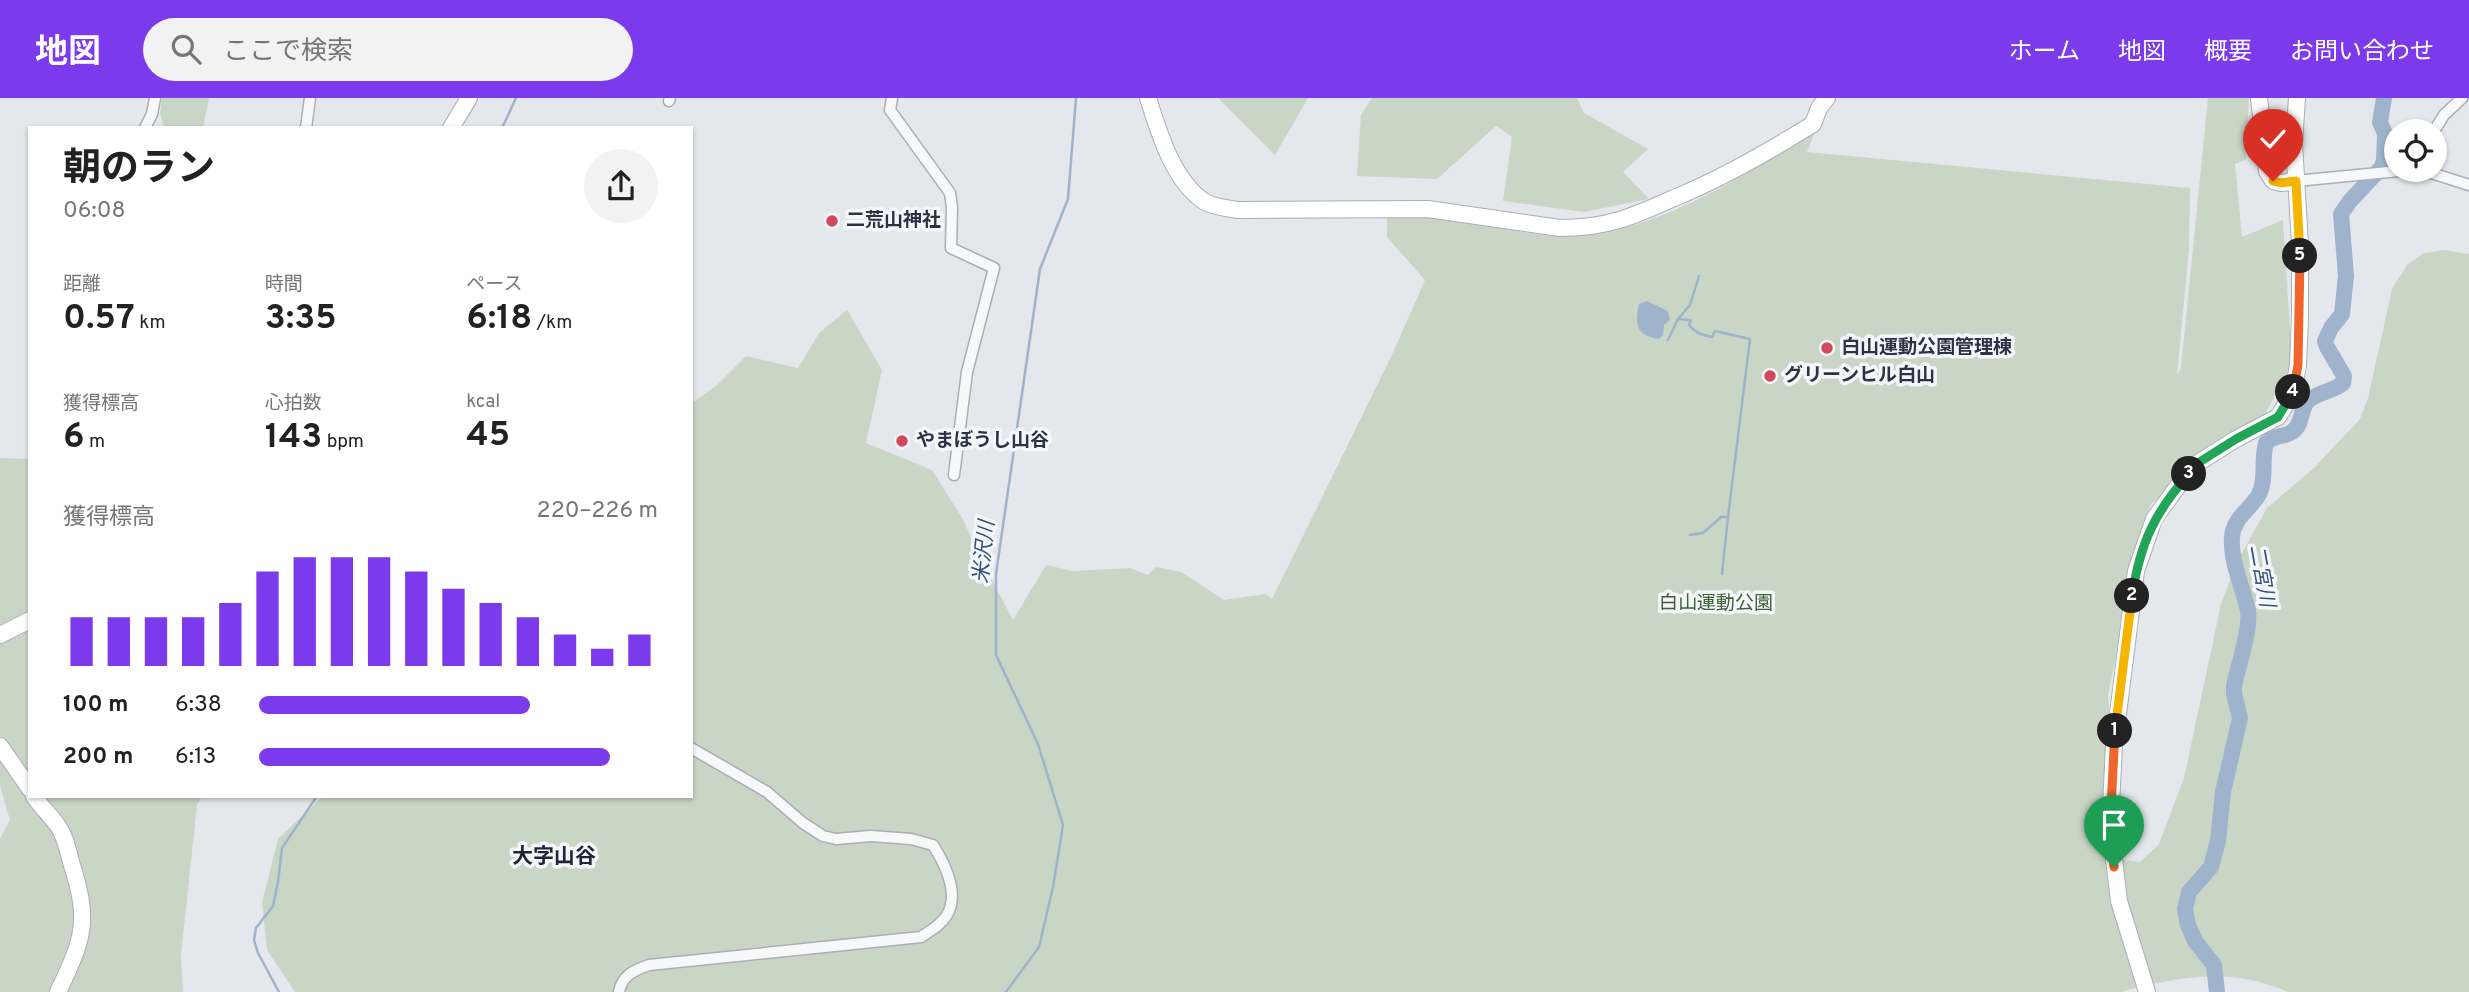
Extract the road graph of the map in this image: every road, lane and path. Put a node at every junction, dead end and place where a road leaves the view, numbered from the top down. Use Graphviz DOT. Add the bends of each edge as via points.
graph roads {
  1 [pos="155,98"];
  2 [pos="310,98"];
  3 [pos="469,98"];
  4 [pos="892,98"];
  5 [pos="1148,98"];
  6 [pos="1827,98"];
  7 [pos="2259,98"];
  8 [pos="2297,98"];
  9 [pos="2462,98"];
  10 [pos="2441,119"];
  11 [pos="146,126"];
  12 [pos="306,126"];
  13 [pos="452,126"];
  14 [pos="2384,172"];
  15 [pos="2447,178"];
  16 [pos="2296,181"];
  17 [pos="2469,185"];
  18 [pos="954,475"];
  19 [pos="28,622"];
  20 [pos="0,635"];
  21 [pos="0,746"];
  22 [pos="693,749"];
  23 [pos="28,786"];
  24 [pos="36,798"];
  25 [pos="58,992"];
  26 [pos="619,992"];
  27 [pos="2147,992"];
  1 -- 11 [label="street"];
  2 -- 12 [label="street"];
  3 -- 13 [label="street"];
  4 -- 18 [label="street" via="890,110 950,193 951,248 994,268 967,372"];
  5 -- 6 [label="street" via="1183,181 1206,203 1237,211 1428,209 1560,228 1634,217 1716,181 1813,124"];
  7 -- 16 [label="street" via="2269,177 2281,183"];
  8 -- 16 [label="street"];
  9 -- 10 [label="street"];
  14 -- 16 [label="street"];
  15 -- 17 [label="street"];
  16 -- 27 [label="street" via="2300,319 2292,393 2278,417 2198,463 2154,519 2136,572 2113,746 2110,826 2119,901"];
  19 -- 20 [label="street"];
  21 -- 23 [label="street"];
  22 -- 26 [label="street" via="767,792 823,836 911,839 933,845 951,887 948,914 921,937 649,965 633,970"];
  24 -- 25 [label="street" via="59,827 82,903 83,926 76,956"];
}
